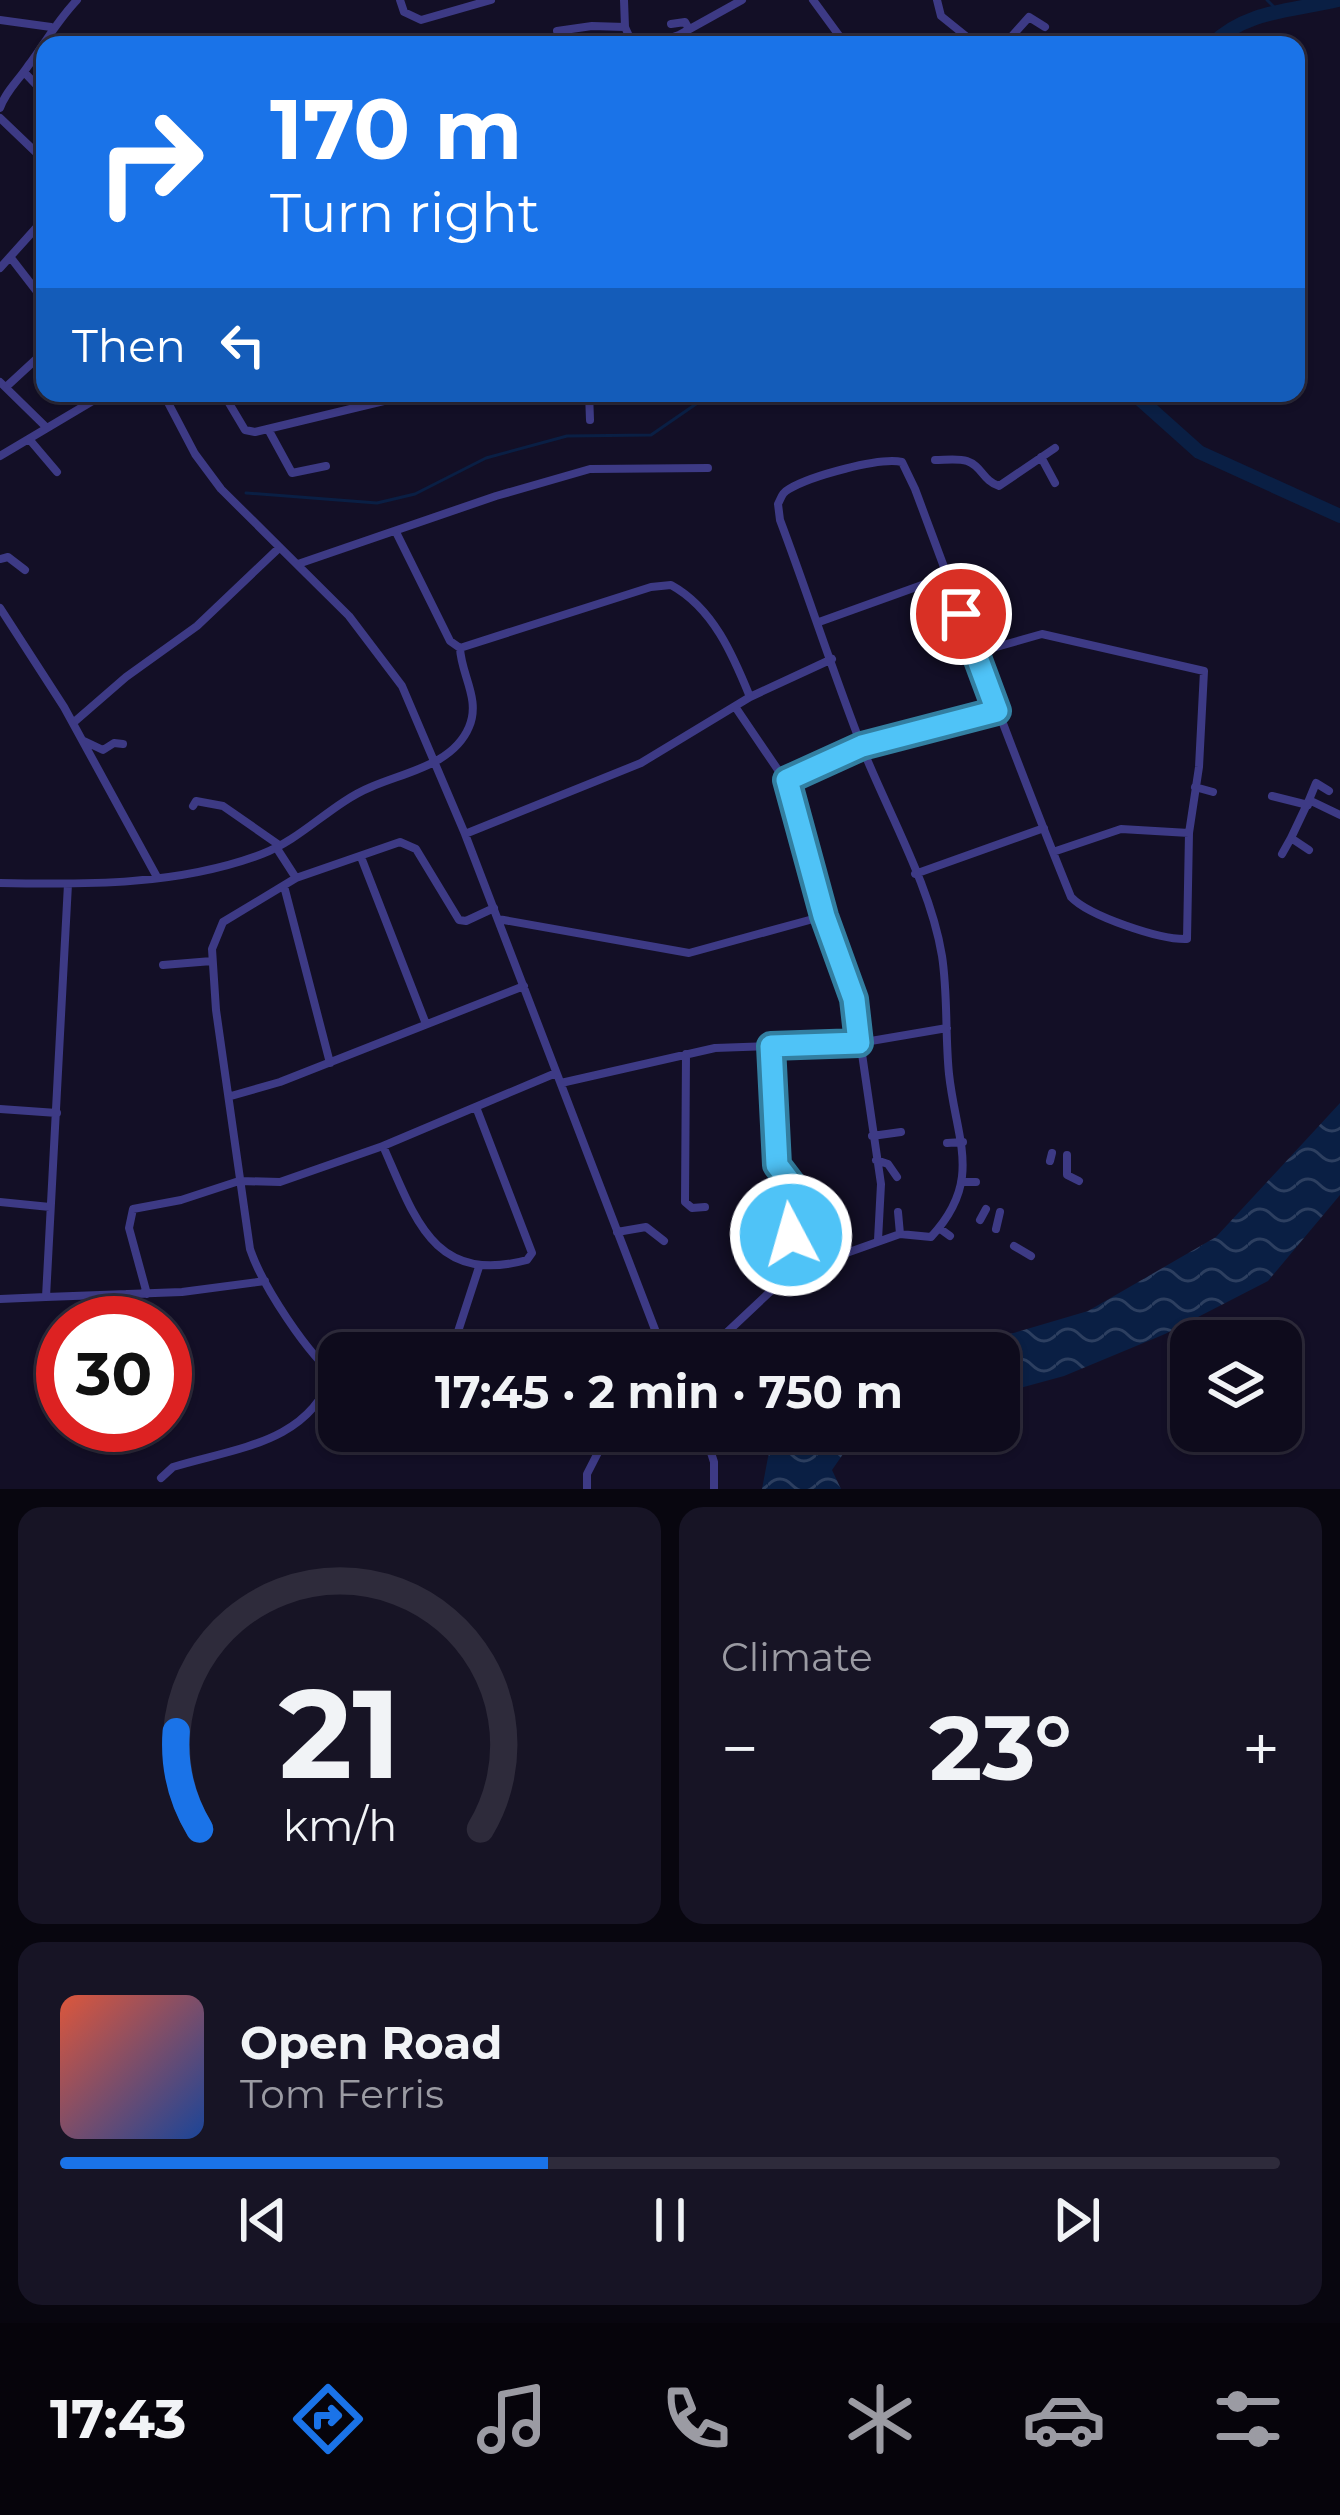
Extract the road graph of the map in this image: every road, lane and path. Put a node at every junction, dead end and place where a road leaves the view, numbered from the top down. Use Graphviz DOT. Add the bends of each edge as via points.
graph roads {
  1 [pos="77,0"];
  2 [pos="400,0"];
  3 [pos="491,0"];
  4 [pos="624,0"];
  5 [pos="742,0"];
  6 [pos="827,0"];
  7 [pos="937,0"];
  8 [pos="815,2"];
  9 [pos="0,20"];
  10 [pos="671,24"];
  11 [pos="51,27"];
  12 [pos="625,27"];
  13 [pos="1045,28"];
  14 [pos="689,29"];
  15 [pos="557,31"];
  16 [pos="46,36"];
  17 [pos="629,36"];
  18 [pos="672,36"];
  19 [pos="840,36"];
  20 [pos="966,36"];
  21 [pos="1011,36"];
  22 [pos="36,52"];
  23 [pos="24,72"];
  24 [pos="36,85"];
  25 [pos="0,108"];
  26 [pos="0,118"];
  27 [pos="36,152"];
  28 [pos="36,229"];
  29 [pos="11,258"];
  30 [pos="0,268"];
  31 [pos="36,290"];
  32 [pos="36,358"];
  33 [pos="3,384"];
  34 [pos="91,402"];
  35 [pos="168,402"];
  36 [pos="228,402"];
  37 [pos="380,402"];
  38 [pos="590,402"];
  39 [pos="590,420"];
  40 [pos="47,428"];
  41 [pos="268,429"];
  42 [pos="29,439"];
  43 [pos="1055,448"];
  44 [pos="0,456"];
  45 [pos="1041,457"];
  46 [pos="935,460"];
  47 [pos="326,466"];
  48 [pos="708,469"];
  49 [pos="57,472"];
  50 [pos="1055,483"];
  51 [pos="397,532"];
  52 [pos="279,548"];
  53 [pos="0,559"];
  54 [pos="298,564"];
  55 [pos="25,570"];
  56 [pos="947,576"];
  57 [pos="0,608"];
  58 [pos="818,622"];
  59 [pos="460,648"];
  60 [pos="975,652"];
  61 [pos="832,659"];
  62 [pos="750,697"];
  63 [pos="736,708"];
  64 [pos="997,711"];
  65 [pos="73,724"];
  66 [pos="83,740"];
  67 [pos="123,744"];
  68 [pos="862,746"];
  69 [pos="436,763"];
  70 [pos="787,780"];
  71 [pos="1196,787"];
  72 [pos="1329,791"];
  73 [pos="1214,792"];
  74 [pos="1272,796"];
  75 [pos="1308,802"];
  76 [pos="193,806"];
  77 [pos="1340,815"];
  78 [pos="1044,828"];
  79 [pos="1189,833"];
  80 [pos="465,834"];
  81 [pos="1291,838"];
  82 [pos="278,846"];
  83 [pos="1310,850"];
  84 [pos="1053,852"];
  85 [pos="1282,854"];
  86 [pos="361,857"];
  87 [pos="915,874"];
  88 [pos="157,877"];
  89 [pos="296,878"];
  90 [pos="0,883"];
  91 [pos="68,884"];
  92 [pos="284,886"];
  93 [pos="494,908"];
  94 [pos="824,916"];
  95 [pos="498,919"];
  96 [pos="212,961"];
  97 [pos="163,965"];
  98 [pos="524,986"];
  99 [pos="426,1024"];
  100 [pos="947,1028"];
  101 [pos="859,1043"];
  102 [pos="771,1046"];
  103 [pos="686,1054"];
  104 [pos="330,1063"];
  105 [pos="558,1078"];
  106 [pos="230,1096"];
  107 [pos="476,1106"];
  108 [pos="0,1108"];
  109 [pos="57,1113"];
  110 [pos="901,1132"];
  111 [pos="872,1136"];
  112 [pos="963,1142"];
  113 [pos="947,1143"];
  114 [pos="383,1146"];
  115 [pos="1067,1155"];
  116 [pos="876,1160"];
  117 [pos="897,1177"];
  118 [pos="239,1181"];
  119 [pos="1079,1181"];
  120 [pos="961,1182"];
  121 [pos="976,1182"];
  122 [pos="0,1202"];
  123 [pos="50,1207"];
  124 [pos="705,1207"];
  125 [pos="986,1209"];
  126 [pos="898,1212"];
  127 [pos="1000,1212"];
  128 [pos="980,1220"];
  129 [pos="939,1228"];
  130 [pos="996,1228"];
  131 [pos="617,1232"];
  132 [pos="900,1234"];
  133 [pos="950,1236"];
  134 [pos="664,1240"];
  135 [pos="878,1240"];
  136 [pos="1013,1244"];
  137 [pos="1031,1256"];
  138 [pos="479,1267"];
  139 [pos="790,1273"];
  140 [pos="265,1281"];
  141 [pos="127,1294"];
  142 [pos="146,1294"];
  143 [pos="46,1296"];
  144 [pos="73,1296"];
  145 [pos="36,1297"];
  146 [pos="0,1299"];
  147 [pos="458,1332"];
  148 [pos="656,1332"];
  149 [pos="727,1332"];
  150 [pos="318,1353"];
  151 [pos="318,1406"];
  152 [pos="598,1452"];
  153 [pos="711,1452"];
  154 [pos="161,1478"];
  155 [pos="587,1489"];
  156 [pos="714,1489"];
  1 -- 11 [label="street"];
  2 -- 3 [label="street" via="421,20"];
  4 -- 12 [label="street"];
  5 -- 14 [label="street"];
  6 -- 8 [label="street"];
  7 -- 20 [label="street" via="941,16"];
  8 -- 19 [label="street"];
  9 -- 11 [label="street"];
  10 -- 14 [label="street"];
  11 -- 16 [label="street"];
  12 -- 15 [label="street"];
  12 -- 17 [label="street"];
  13 -- 21 [label="street" via="1029,17"];
  14 -- 18 [label="street"];
  22 -- 23 [label="street"];
  23 -- 24 [label="street"];
  23 -- 25 [label="street"];
  26 -- 27 [label="street"];
  28 -- 29 [label="street"];
  29 -- 30 [label="street"];
  29 -- 31 [label="street"];
  32 -- 33 [label="street"];
  33 -- 40 [label="street"];
  34 -- 40 [label="street"];
  35 -- 52 [label="street" via="221,489"];
  36 -- 41 [label="street" via="245,430"];
  37 -- 41 [label="street"];
  38 -- 39 [label="street"];
  40 -- 42 [label="street"];
  41 -- 47 [label="street" via="292,473"];
  42 -- 44 [label="street"];
  42 -- 49 [label="street"];
  43 -- 45 [label="street"];
  45 -- 46 [label="street" via="999,486 967,461"];
  45 -- 50 [label="street"];
  48 -- 51 [label="street" via="590,469"];
  51 -- 54 [label="street"];
  51 -- 59 [label="street"];
  52 -- 54 [label="street"];
  52 -- 65 [label="street"];
  53 -- 55 [label="street"];
  54 -- 69 [label="street" via="377,649"];
  56 -- 58 [label="street"];
  56 -- 58 [label="street" via="902,462 788,489 778,504 781,520"];
  56 -- 60 [label="street"];
  57 -- 65 [label="street"];
  58 -- 61 [label="street"];
  59 -- 62 [label="street" via="671,585 703,610"];
  59 -- 69 [label="street" via="475,703 468,730"];
  60 -- 64 [label="street"];
  60 -- 71 [label="street" via="1042,634 1204,671"];
  61 -- 62 [label="street"];
  61 -- 68 [label="street"];
  62 -- 63 [label="street"];
  63 -- 70 [label="street"];
  63 -- 80 [label="street" via="640,763"];
  64 -- 68 [label="street"];
  64 -- 78 [label="street"];
  65 -- 66 [label="street"];
  66 -- 67 [label="street" via="103,750"];
  66 -- 88 [label="street"];
  68 -- 70 [label="street"];
  68 -- 87 [label="street"];
  69 -- 80 [label="street"];
  69 -- 82 [label="street" via="367,788"];
  70 -- 94 [label="street"];
  71 -- 73 [label="street"];
  71 -- 79 [label="street"];
  72 -- 75 [label="street" via="1316,783"];
  74 -- 75 [label="street"];
  75 -- 77 [label="street"];
  75 -- 81 [label="street"];
  76 -- 82 [label="street" via="223,806"];
  78 -- 84 [label="street"];
  78 -- 87 [label="street"];
  79 -- 84 [label="street" via="1121,829"];
  79 -- 84 [label="street" via="1183,941 1084,908 1071,897"];
  80 -- 93 [label="street"];
  81 -- 83 [label="street"];
  81 -- 85 [label="street"];
  82 -- 88 [label="street"];
  82 -- 89 [label="street"];
  86 -- 89 [label="street"];
  86 -- 93 [label="street" via="409,844 459,920"];
  86 -- 99 [label="street"];
  87 -- 100 [label="street" via="942,956"];
  88 -- 91 [label="street"];
  89 -- 92 [label="street"];
  90 -- 91 [label="street"];
  91 -- 109 [label="street"];
  92 -- 96 [label="street" via="223,922"];
  92 -- 104 [label="street"];
  93 -- 95 [label="street"];
  94 -- 95 [label="street" via="689,953"];
  94 -- 101 [label="street" via="854,999"];
  95 -- 98 [label="street"];
  96 -- 97 [label="street"];
  96 -- 106 [label="street"];
  98 -- 99 [label="street"];
  98 -- 105 [label="street"];
  99 -- 104 [label="street"];
  100 -- 101 [label="street"];
  100 -- 112 [label="street"];
  101 -- 102 [label="street"];
  101 -- 111 [label="street"];
  102 -- 103 [label="street"];
  102 -- 139 [label="street" via="777,1165 793,1186"];
  103 -- 105 [label="street"];
  103 -- 124 [label="street" via="685,1202"];
  104 -- 106 [label="street"];
  105 -- 107 [label="street"];
  105 -- 131 [label="street"];
  106 -- 118 [label="street"];
  107 -- 114 [label="street"];
  107 -- 138 [label="street" via="532,1253"];
  108 -- 109 [label="street"];
  109 -- 123 [label="street"];
  110 -- 111 [label="street"];
  111 -- 116 [label="street"];
  112 -- 113 [label="street"];
  112 -- 120 [label="street"];
  114 -- 118 [label="street" via="280,1182"];
  114 -- 138 [label="street" via="422,1227 444,1252"];
  115 -- 119 [label="street" via="1067,1175"];
  116 -- 117 [label="street"];
  116 -- 135 [label="street"];
  118 -- 140 [label="street" via="250,1249"];
  118 -- 142 [label="street" via="134,1209 129,1228"];
  120 -- 121 [label="street"];
  120 -- 129 [label="street"];
  122 -- 123 [label="street"];
  123 -- 143 [label="street"];
  125 -- 128 [label="street"];
  126 -- 132 [label="street"];
  127 -- 130 [label="street"];
  129 -- 132 [label="street" via="931,1237"];
  129 -- 133 [label="street"];
  131 -- 134 [label="street" via="646,1228"];
  131 -- 148 [label="street"];
  132 -- 135 [label="street"];
  135 -- 139 [label="street"];
  136 -- 137 [label="street"];
  138 -- 147 [label="street"];
  139 -- 149 [label="street"];
  140 -- 142 [label="street"];
  140 -- 150 [label="street"];
  141 -- 142 [label="street"];
  141 -- 144 [label="street"];
  145 -- 146 [label="street"];
  151 -- 154 [label="street" via="289,1431 173,1467"];
  152 -- 155 [label="street"];
  153 -- 156 [label="street"];
}
